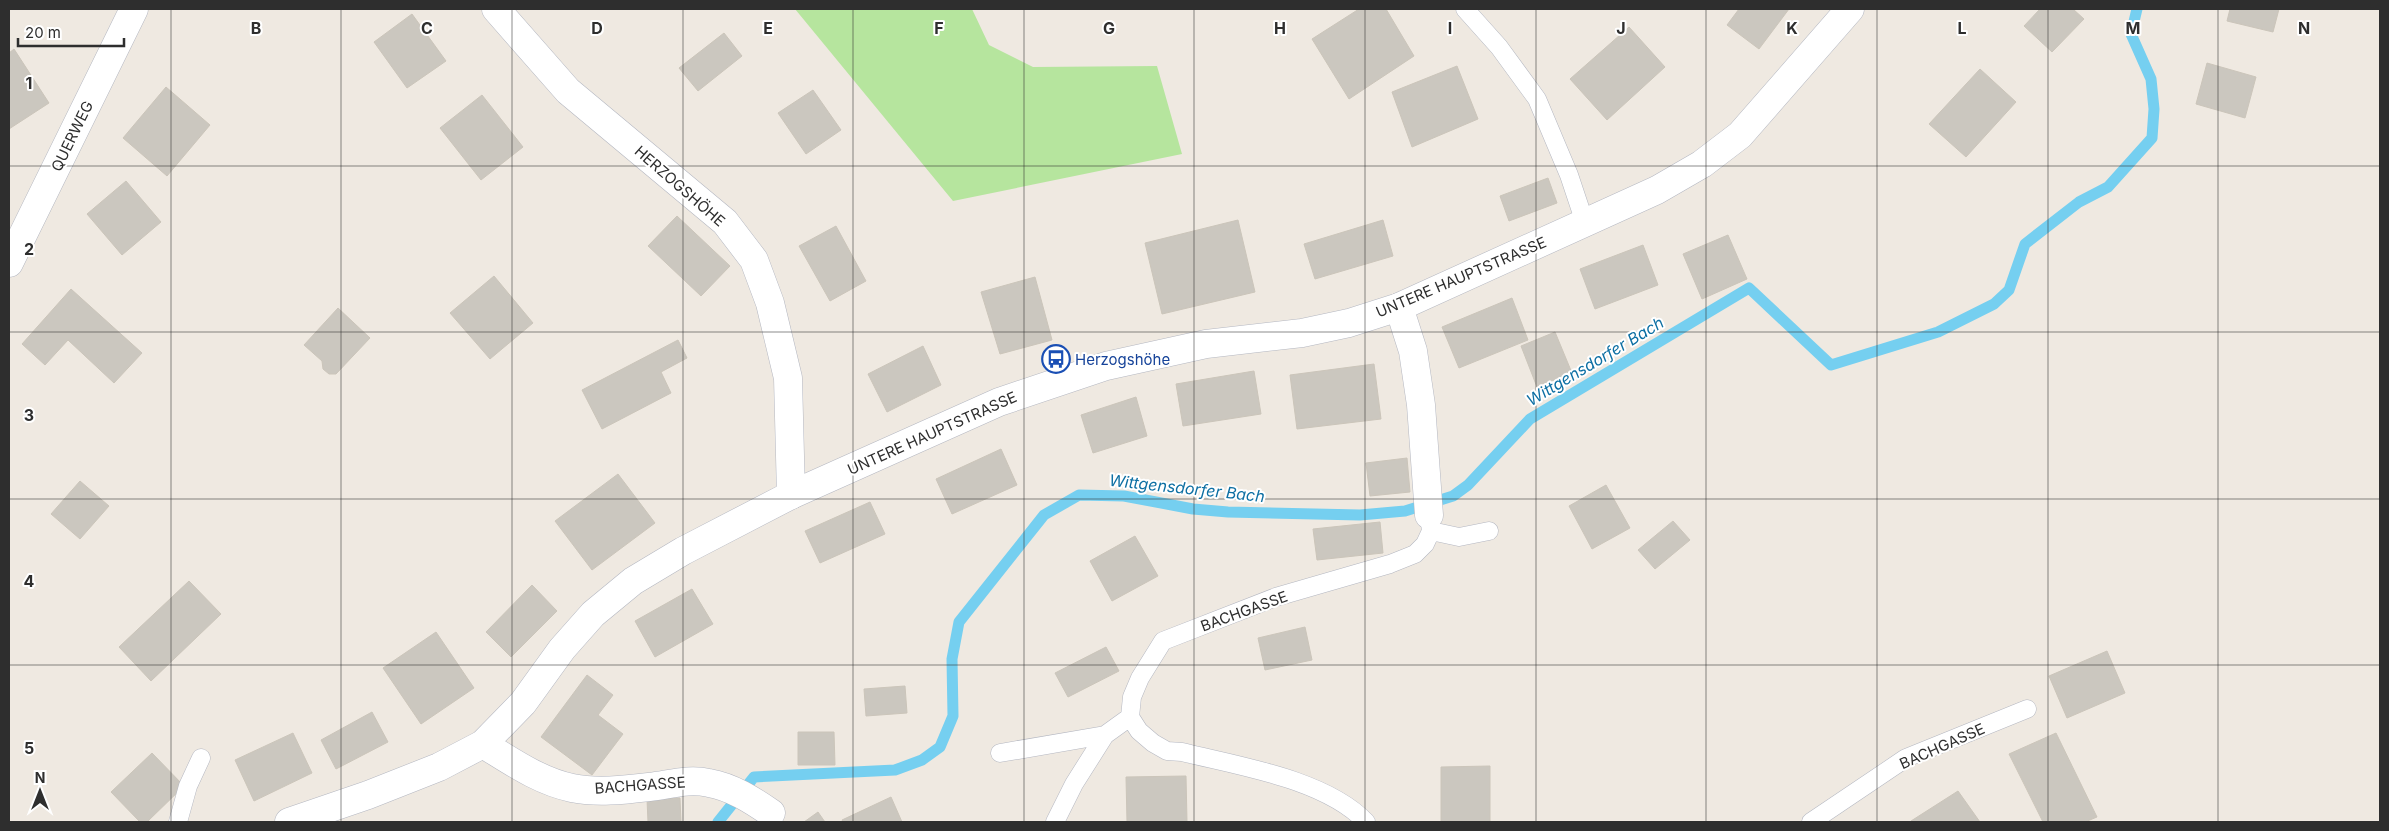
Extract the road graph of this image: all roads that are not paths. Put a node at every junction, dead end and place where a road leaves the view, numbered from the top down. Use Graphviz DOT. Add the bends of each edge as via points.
graph roads {
  1 [pos="496,9"];
  2 [pos="1465,9"];
  3 [pos="1850,9"];
  4 [pos="130,17"];
  5 [pos="1585,223"];
  6 [pos="9,263"];
  7 [pos="1399,307"];
  8 [pos="792,495"];
  9 [pos="1429,514"];
  10 [pos="1490,531"];
  11 [pos="2026,709"];
  12 [pos="1130,717"];
  13 [pos="1105,735"];
  14 [pos="483,744"];
  15 [pos="1000,753"];
  16 [pos="201,758"];
  17 [pos="761,806"];
  18 [pos="178,822"];
  19 [pos="289,822"];
  20 [pos="1055,822"];
  21 [pos="1366,822"];
  22 [pos="1811,822"];
  1 -- 8 [label="street, HERZOGSHÖHE" via="568,91 725,222 754,260 770,303 788,378"];
  2 -- 5 [label="lane" via="1499,47 1537,99"];
  3 -- 5 [label="street, UNTERE HAUPTSTRASSE" via="1740,135 1702,164 1658,190"];
  4 -- 6 [label="street, QUERWEG"];
  5 -- 7 [label="street, UNTERE HAUPTSTRASSE"];
  7 -- 8 [label="street, UNTERE HAUPTSTRASSE" via="1349,323 1302,333 1206,344 1106,366 999,402"];
  7 -- 9 [label="street" via="1412,351 1421,404"];
  8 -- 14 [label="street, UNTERE HAUPTSTRASSE" via="683,551 633,581 593,614 562,649 523,703"];
  9 -- 10 [label="lane" via="1459,537"];
  9 -- 12 [label="lane, BACHGASSE" via="1425,544 1415,554 1276,597 1163,641 1140,678 1132,697"];
  11 -- 22 [label="lane, BACHGASSE" via="1906,758"];
  12 -- 13 [label="lane"];
  12 -- 21 [label="lane" via="1139,731 1167,751 1296,781 1354,810"];
  13 -- 15 [label="lane"];
  13 -- 20 [label="lane"];
  14 -- 17 [label="street, BACHGASSE" via="537,776 572,788 611,790 681,781 708,782"];
  14 -- 19 [label="street, UNTERE HAUPTSTRASSE" via="377,792"];
  16 -- 18 [label="lane" via="188,786"];
}
